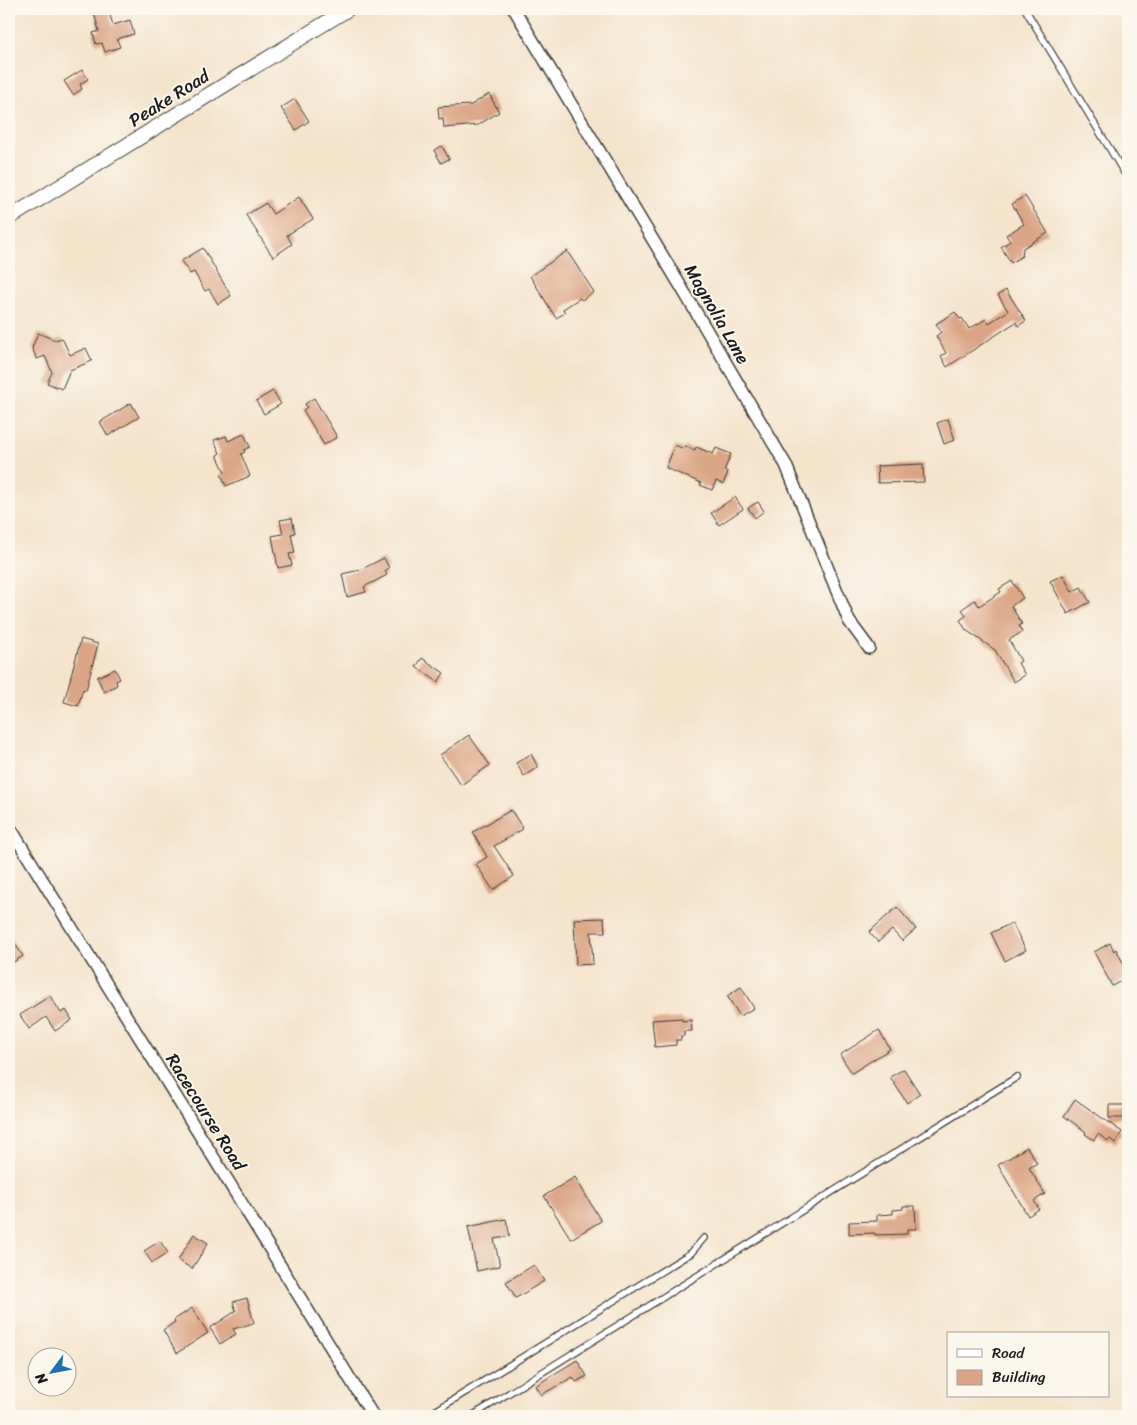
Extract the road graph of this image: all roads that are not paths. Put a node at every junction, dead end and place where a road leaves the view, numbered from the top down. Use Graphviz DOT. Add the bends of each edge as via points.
graph roads {
  1 [pos="348,9"];
  2 [pos="514,9"];
  3 [pos="1025,9"];
  4 [pos="1128,179"];
  5 [pos="9,218"];
  6 [pos="869,648"];
  7 [pos="9,826"];
  8 [pos="1017,1077"];
  9 [pos="704,1238"];
  10 [pos="372,1416"];
  11 [pos="427,1416"];
  12 [pos="472,1416"];
  1 -- 5 [label="street, Peake Road"];
  2 -- 6 [label="street, Magnolia Lane" via="786,465 849,621"];
  3 -- 4 [label="lane"];
  7 -- 10 [label="street, Racecourse Road"];
  8 -- 12 [label="lane"];
  9 -- 11 [label="lane" via="691,1253"];
}
